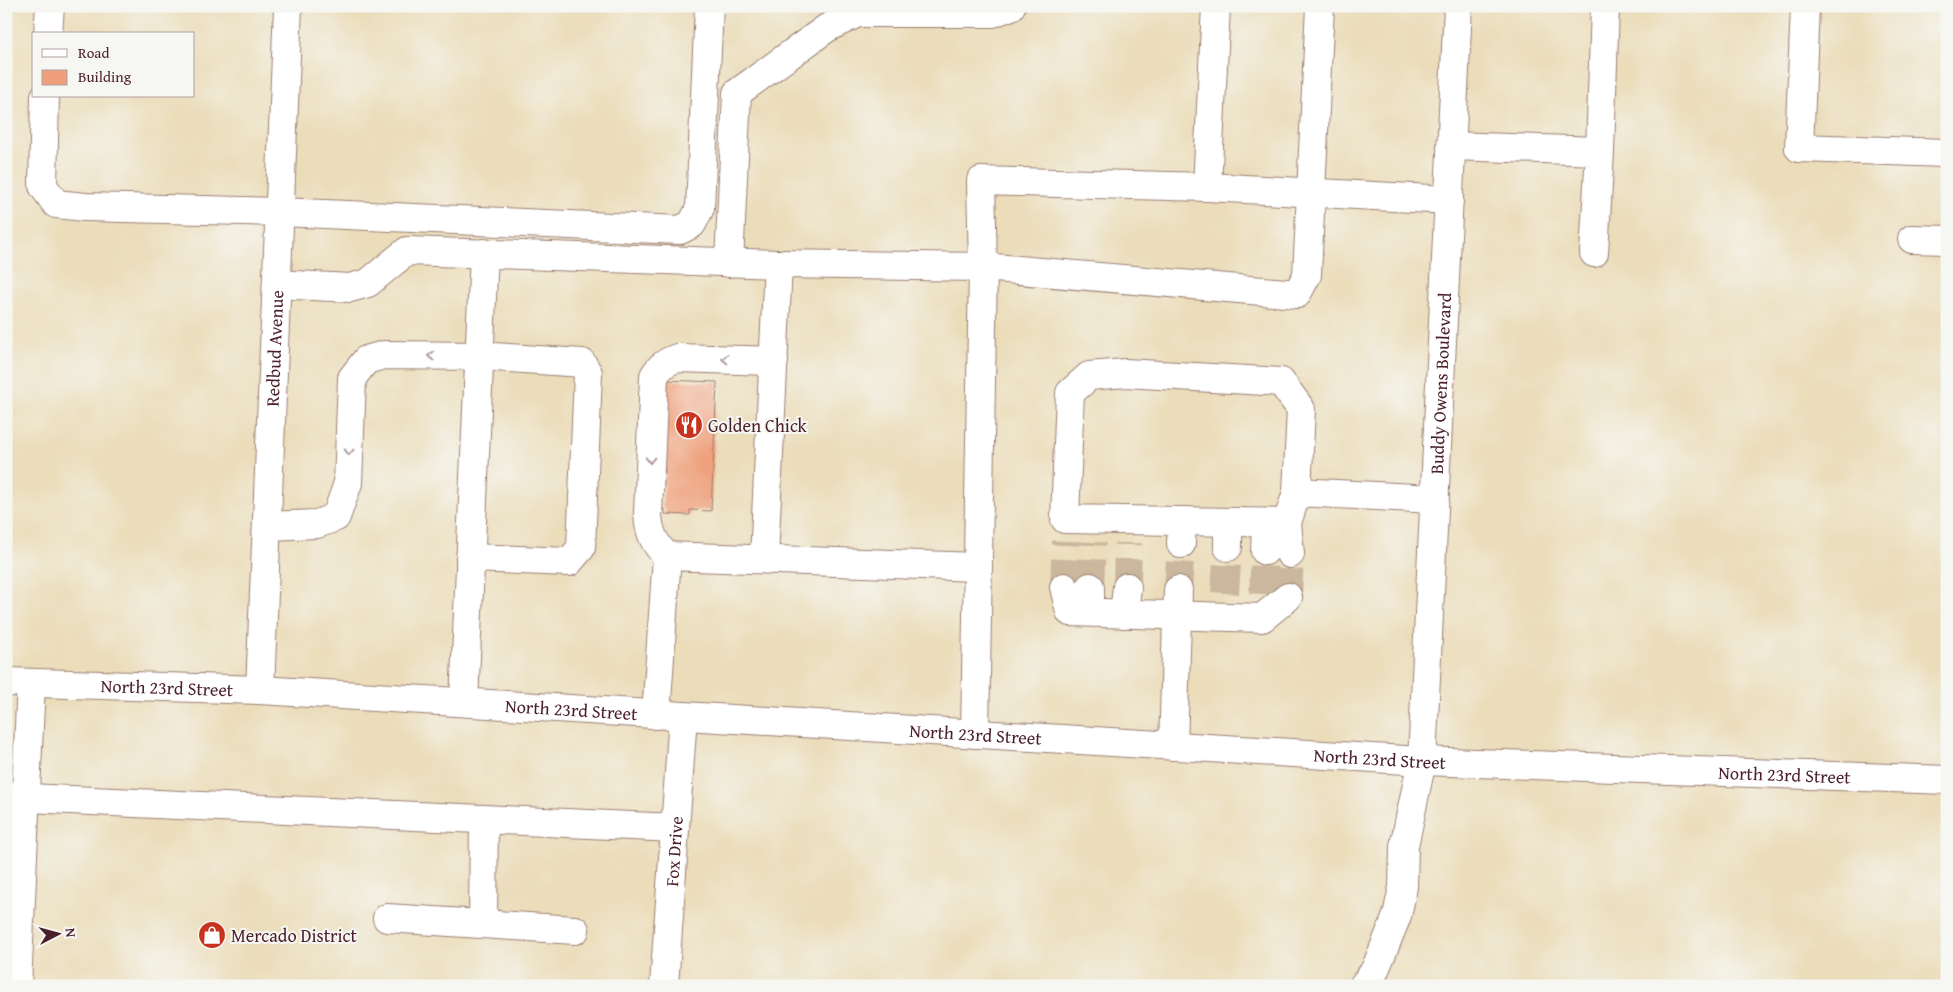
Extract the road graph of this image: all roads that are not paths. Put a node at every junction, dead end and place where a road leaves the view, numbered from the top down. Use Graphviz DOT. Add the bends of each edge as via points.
graph roads {
  1 [pos="50,6"];
  2 [pos="288,6"];
  3 [pos="709,6"];
  4 [pos="1011,6"];
  5 [pos="1216,6"];
  6 [pos="1320,6"];
  7 [pos="1458,6"];
  8 [pos="1605,6"];
  9 [pos="1805,6"];
  10 [pos="48,32"];
  11 [pos="45,98"];
  12 [pos="1451,146"];
  13 [pos="1600,150"];
  14 [pos="1947,153"];
  15 [pos="1207,188"];
  16 [pos="1311,192"];
  17 [pos="1449,200"];
  18 [pos="280,212"];
  19 [pos="1912,239"];
  20 [pos="1947,240"];
  21 [pos="484,253"];
  22 [pos="1594,253"];
  23 [pos="729,263"];
  24 [pos="778,264"];
  25 [pos="983,267"];
  26 [pos="277,284"];
  27 [pos="479,356"];
  28 [pos="774,361"];
  29 [pos="1297,492"];
  30 [pos="1435,499"];
  31 [pos="1277,523"];
  32 [pos="267,526"];
  33 [pos="1278,553"];
  34 [pos="667,556"];
  35 [pos="470,558"];
  36 [pos="764,559"];
  37 [pos="978,567"];
  38 [pos="1127,587"];
  39 [pos="1081,595"];
  40 [pos="1178,602"];
  41 [pos="1271,603"];
  42 [pos="1124,614"];
  43 [pos="19,683"];
  44 [pos="260,690"];
  45 [pos="464,702"];
  46 [pos="656,714"];
  47 [pos="683,716"];
  48 [pos="975,734"];
  49 [pos="1173,746"];
  50 [pos="1422,761"];
  51 [pos="1947,780"];
  52 [pos="16,798"];
  53 [pos="484,819"];
  54 [pos="675,828"];
  55 [pos="387,918"];
  56 [pos="483,924"];
  57 [pos="575,930"];
  58 [pos="17,986"];
  59 [pos="664,986"];
  60 [pos="1363,986"];
  1 -- 10 [label="main road"];
  2 -- 18 [label="main road, Redbud Avenue"];
  3 -- 18 [label="main road" via="700,208 692,224 680,230"];
  4 -- 23 [label="main road" via="993,14 858,13 827,28 736,93"];
  5 -- 15 [label="main road"];
  6 -- 16 [label="main road"];
  7 -- 12 [label="main road, Buddy Owens Boulevard"];
  8 -- 13 [label="main road"];
  9 -- 14 [label="main road" via="1799,148"];
  11 -- 18 [label="main road" via="43,186 56,204"];
  12 -- 13 [label="main road"];
  12 -- 17 [label="main road, Buddy Owens Boulevard"];
  13 -- 22 [label="main road"];
  15 -- 16 [label="main road"];
  15 -- 25 [label="main road" via="981,181"];
  16 -- 17 [label="main road"];
  16 -- 25 [label="main road" via="1307,276 1297,294"];
  17 -- 30 [label="main road, Buddy Owens Boulevard"];
  18 -- 26 [label="main road, Redbud Avenue"];
  19 -- 20 [label="main road"];
  21 -- 23 [label="main road"];
  21 -- 26 [label="main road" via="407,250 368,283 350,288"];
  21 -- 27 [label="main road"];
  23 -- 24 [label="main road"];
  24 -- 25 [label="main road"];
  24 -- 28 [label="main road"];
  25 -- 37 [label="main road"];
  26 -- 32 [label="main road, Redbud Avenue"];
  27 -- 32 [label="main road, one-way" via="384,355 366,360 352,378 348,483 336,517 317,524"];
  27 -- 35 [label="main road"];
  27 -- 35 [label="main road" via="582,363 588,373 581,548 569,562"];
  28 -- 34 [label="main road, one-way" via="677,358 659,368 654,376 649,528 653,540"];
  28 -- 36 [label="main road"];
  29 -- 30 [label="main road"];
  29 -- 31 [label="main road"];
  29 -- 31 [label="main road" via="1301,409 1281,382 1125,373 1089,376 1070,393 1065,530 1228,535"];
  30 -- 50 [label="main road, Buddy Owens Boulevard"];
  31 -- 33 [label="main road"];
  32 -- 44 [label="main road, Redbud Avenue"];
  34 -- 36 [label="main road"];
  34 -- 46 [label="main road"];
  35 -- 45 [label="main road"];
  36 -- 37 [label="main road"];
  37 -- 48 [label="main road"];
  38 -- 42 [label="main road"];
  39 -- 42 [label="main road"];
  40 -- 41 [label="main road"];
  40 -- 42 [label="main road"];
  40 -- 49 [label="main road"];
  43 -- 44 [label="main road, North 23rd Street"];
  43 -- 52 [label="main road"];
  44 -- 45 [label="main road, North 23rd Street"];
  45 -- 46 [label="main road, North 23rd Street"];
  46 -- 47 [label="main road, North 23rd Street"];
  47 -- 48 [label="main road, North 23rd Street"];
  47 -- 54 [label="main road, Fox Drive"];
  48 -- 49 [label="main road, North 23rd Street"];
  49 -- 50 [label="main road, North 23rd Street"];
  50 -- 51 [label="main road, North 23rd Street"];
  50 -- 60 [label="main road, Buddy Owens Boulevard" via="1404,846 1403,887 1397,916 1375,970"];
  52 -- 53 [label="main road"];
  52 -- 58 [label="main road"];
  53 -- 54 [label="main road"];
  53 -- 56 [label="main road"];
  54 -- 59 [label="main road, Fox Drive"];
  55 -- 56 [label="main road"];
  56 -- 57 [label="main road"];
}
